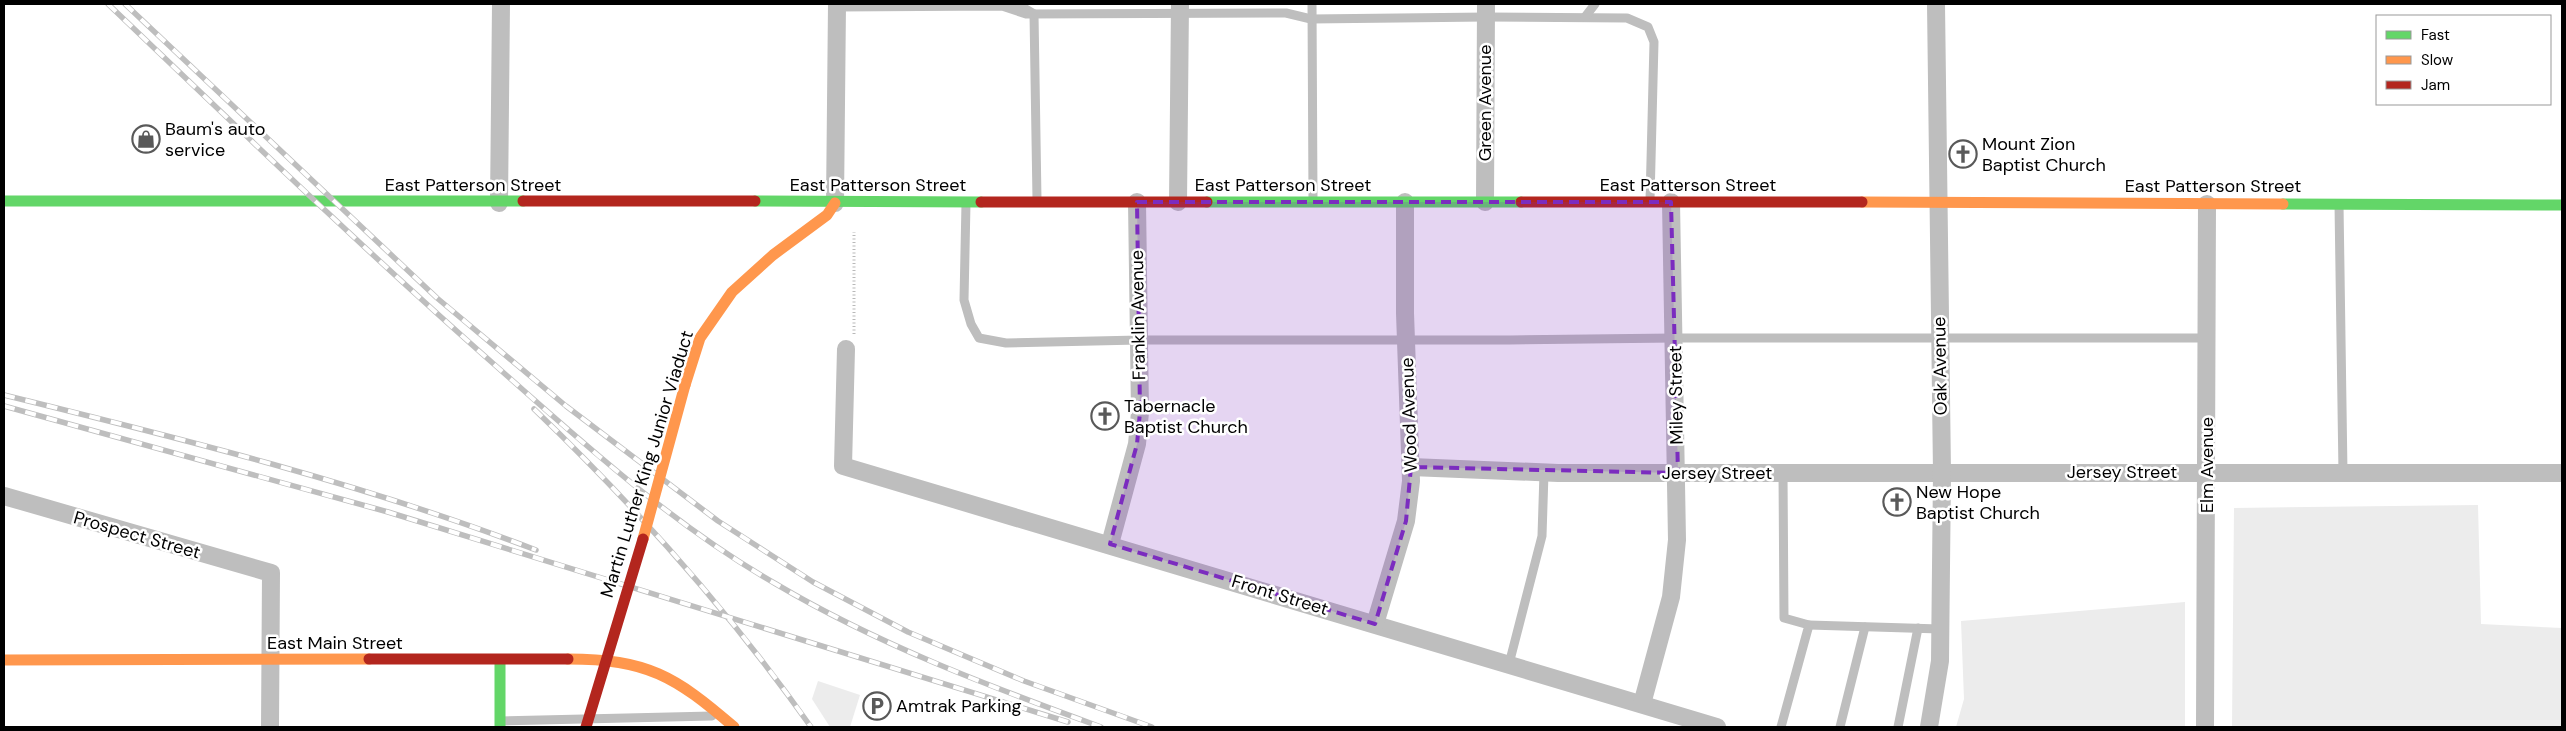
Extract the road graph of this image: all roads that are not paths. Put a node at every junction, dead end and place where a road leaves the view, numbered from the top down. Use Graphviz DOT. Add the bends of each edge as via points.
graph roads {
  1 [pos="501,4"];
  2 [pos="1312,4"];
  3 [pos="1595,4"];
  4 [pos="1936,4"];
  5 [pos="837,5"];
  6 [pos="1017,8"];
  7 [pos="1180,9"];
  8 [pos="1486,10"];
  9 [pos="1034,14"];
  10 [pos="1585,16"];
  11 [pos="1311,19"];
  12 [pos="4,201"];
  13 [pos="1137,202"];
  14 [pos="1178,202"];
  15 [pos="1313,202"];
  16 [pos="1404,202"];
  17 [pos="1485,202"];
  18 [pos="1650,202"];
  19 [pos="1671,202"];
  20 [pos="1938,202"];
  21 [pos="499,203"];
  22 [pos="835,203"];
  23 [pos="966,203"];
  24 [pos="1038,203"];
  25 [pos="2207,204"];
  26 [pos="2340,204"];
  27 [pos="2562,205"];
  28 [pos="1674,338"];
  29 [pos="2207,338"];
  30 [pos="1940,339"];
  31 [pos="1139,340"];
  32 [pos="1406,340"];
  33 [pos="846,349"];
  34 [pos="1411,467"];
  35 [pos="1942,472"];
  36 [pos="2207,472"];
  37 [pos="2343,472"];
  38 [pos="1544,473"];
  39 [pos="1783,473"];
  40 [pos="2562,473"];
  41 [pos="1678,474"];
  42 [pos="4,496"];
  43 [pos="1110,544"];
  44 [pos="1375,624"];
  45 [pos="1809,625"];
  46 [pos="1865,627"];
  47 [pos="1918,628"];
  48 [pos="1940,629"];
  49 [pos="4,660"];
  50 [pos="270,660"];
  51 [pos="500,660"];
  52 [pos="1508,664"];
  53 [pos="1642,704"];
  54 [pos="720,716"];
  55 [pos="500,724"];
  56 [pos="270,727"];
  57 [pos="586,727"];
  58 [pos="734,727"];
  59 [pos="1717,727"];
  60 [pos="1781,727"];
  61 [pos="1840,727"];
  62 [pos="1898,727"];
  63 [pos="1929,727"];
  64 [pos="2205,727"];
  1 -- 21 [label="street"];
  2 -- 11 [label="lane"];
  3 -- 10 [label="lane"];
  4 -- 20 [label="street, Oak Avenue"];
  5 -- 6 [label="lane"];
  5 -- 22 [label="street"];
  6 -- 9 [label="lane"];
  7 -- 9 [label="lane"];
  7 -- 11 [label="lane" via="1286,13"];
  7 -- 14 [label="street"];
  8 -- 10 [label="lane"];
  8 -- 11 [label="lane"];
  8 -- 17 [label="street, Green Avenue"];
  9 -- 24 [label="lane"];
  10 -- 18 [label="lane" via="1627,18 1648,27 1654,42"];
  11 -- 15 [label="lane"];
  12 -- 21 [label="street, East Patterson Street"];
  13 -- 14 [label="street, East Patterson Street"];
  13 -- 24 [label="street, East Patterson Street"];
  13 -- 31 [label="street, Franklin Avenue"];
  14 -- 15 [label="street, East Patterson Street"];
  15 -- 16 [label="street, East Patterson Street"];
  16 -- 17 [label="street, East Patterson Street"];
  16 -- 32 [label="street, Wood Avenue"];
  17 -- 18 [label="street, East Patterson Street"];
  18 -- 19 [label="street, East Patterson Street"];
  19 -- 20 [label="street, East Patterson Street"];
  19 -- 28 [label="street, Miley Street"];
  20 -- 25 [label="street, East Patterson Street"];
  20 -- 30 [label="street, Oak Avenue"];
  21 -- 22 [label="street, East Patterson Street"];
  22 -- 23 [label="street, East Patterson Street"];
  22 -- 57 [label="street, Martin Luther King Junior Viaduct, bridge" via="827,215 766,261 732,292 700,338"];
  23 -- 24 [label="street, East Patterson Street"];
  23 -- 31 [label="lane" via="964,300 979,338 1006,343"];
  25 -- 26 [label="street, East Patterson Street"];
  25 -- 29 [label="street, Elm Avenue"];
  26 -- 27 [label="street, East Patterson Street"];
  26 -- 37 [label="lane"];
  28 -- 30 [label="lane"];
  28 -- 32 [label="lane"];
  28 -- 41 [label="street, Miley Street"];
  29 -- 30 [label="lane"];
  29 -- 36 [label="street, Elm Avenue"];
  30 -- 35 [label="street, Oak Avenue"];
  31 -- 32 [label="lane"];
  31 -- 43 [label="street, Franklin Avenue" via="1137,444"];
  32 -- 34 [label="street, Wood Avenue"];
  33 -- 43 [label="street, Front Street" via="843,466"];
  34 -- 38 [label="street, Jersey Street"];
  34 -- 44 [label="street, Wood Avenue" via="1406,521"];
  35 -- 36 [label="street, Jersey Street"];
  35 -- 39 [label="street, Jersey Street"];
  35 -- 48 [label="street, Oak Avenue"];
  36 -- 37 [label="street, Jersey Street"];
  36 -- 64 [label="street, Elm Avenue"];
  37 -- 40 [label="street, Jersey Street"];
  38 -- 41 [label="street, Jersey Street"];
  38 -- 52 [label="lane" via="1542,536"];
  39 -- 41 [label="street, Jersey Street"];
  39 -- 45 [label="lane" via="1784,618"];
  41 -- 53 [label="street, Miley Street" via="1675,568"];
  42 -- 50 [label="street, Prospect Street" via="271,573"];
  43 -- 44 [label="street, Front Street"];
  44 -- 52 [label="street, Front Street"];
  45 -- 46 [label="lane"];
  45 -- 60 [label="lane"];
  46 -- 47 [label="lane"];
  46 -- 61 [label="lane"];
  47 -- 48 [label="lane"];
  47 -- 62 [label="lane"];
  48 -- 63 [label="street, Oak Avenue" via="1940,661"];
  49 -- 50 [label="street, East Main Street"];
  50 -- 51 [label="street, East Main Street"];
  50 -- 56 [label="street"];
  51 -- 54 [label="street, East Main Street" via="581,659 642,666 664,676"];
  51 -- 55 [label="street"];
  52 -- 53 [label="street, Front Street"];
  53 -- 59 [label="street, Front Street"];
  54 -- 55 [label="lane"];
  54 -- 58 [label="street, East Main Street"];
}
